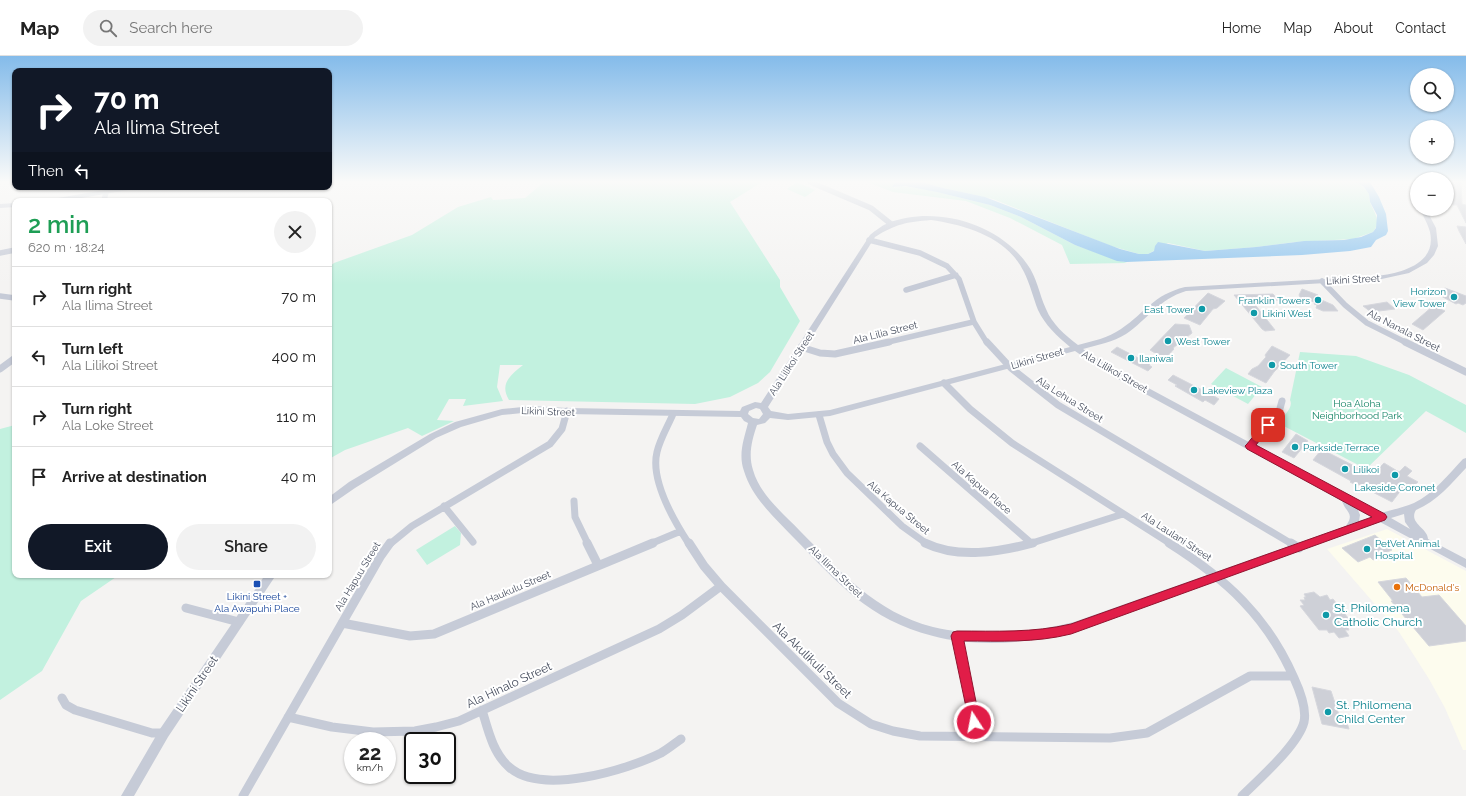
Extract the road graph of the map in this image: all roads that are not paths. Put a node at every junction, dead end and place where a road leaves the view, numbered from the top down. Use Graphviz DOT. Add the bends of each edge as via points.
graph roads {
  1 [pos="882,217"];
  2 [pos="1427,217"];
  3 [pos="891,224"];
  4 [pos="869,240"];
  5 [pos="12,251"];
  6 [pos="0,253"];
  7 [pos="956,275"];
  8 [pos="1322,281"];
  9 [pos="906,290"];
  10 [pos="0,296"];
  11 [pos="12,298"];
  12 [pos="973,322"];
  13 [pos="1107,340"];
  14 [pos="801,347"];
  15 [pos="1076,348"];
  16 [pos="12,360"];
  17 [pos="8,363"];
  18 [pos="0,365"];
  19 [pos="1010,366"];
  20 [pos="0,369"];
  21 [pos="1109,370"];
  22 [pos="1466,372"];
  23 [pos="944,383"];
  24 [pos="1282,401"];
  25 [pos="765,410"];
  26 [pos="567,412"];
  27 [pos="673,414"];
  28 [pos="744,414"];
  29 [pos="819,415"];
  30 [pos="753,422"];
  31 [pos="920,446"];
  32 [pos="1250,446"];
  33 [pos="1466,462"];
  34 [pos="1340,496"];
  35 [pos="332,500"];
  36 [pos="574,501"];
  37 [pos="444,506"];
  38 [pos="1412,508"];
  39 [pos="1123,514"];
  40 [pos="1382,517"];
  41 [pos="1349,529"];
  42 [pos="681,531"];
  43 [pos="473,542"];
  44 [pos="1031,544"];
  45 [pos="1435,547"];
  46 [pos="1299,548"];
  47 [pos="1466,564"];
  48 [pos="598,565"];
  49 [pos="1218,577"];
  50 [pos="269,578"];
  51 [pos="721,586"];
  52 [pos="186,608"];
  53 [pos="239,622"];
  54 [pos="342,623"];
  55 [pos="957,636"];
  56 [pos="1293,676"];
  57 [pos="62,698"];
  58 [pos="482,710"];
  59 [pos="288,717"];
  60 [pos="164,733"];
  61 [pos="977,736"];
  62 [pos="681,739"];
  63 [pos="128,796"];
  64 [pos="243,796"];
  65 [pos="1242,796"];
  1 -- 3 [label="street"];
  2 -- 8 [label="street, Likini Street" via="1433,228 1435,241 1432,254 1424,263 1409,271 1384,278"];
  3 -- 4 [label="street, Ala Lilikoi Street"];
  3 -- 15 [label="street, Ala Lilikoi Street" via="913,218 946,220 970,226 998,240 1025,266 1038,304 1049,322"];
  4 -- 7 [label="street, Ala Lehua Street" via="927,256 946,265"];
  4 -- 14 [label="street, Ala Lilikoi Street"];
  5 -- 6 [label="street"];
  7 -- 9 [label="street"];
  7 -- 12 [label="street, Ala Lehua Street" via="964,288"];
  8 -- 13 [label="street, Likini Street" via="1183,289 1160,300 1128,330"];
  8 -- 22 [label="street, Ala Nanala Street" via="1345,305 1368,323"];
  10 -- 11 [label="street"];
  12 -- 14 [label="street, Ala Lilia Street" via="835,354 820,353"];
  12 -- 19 [label="street, Ala Lehua Street" via="988,343"];
  13 -- 15 [label="street, Likini Street"];
  13 -- 21 [label="street" via="1096,346 1094,351"];
  14 -- 25 [label="street, Ala Lilikoi Street"];
  15 -- 19 [label="street, Likini Street"];
  15 -- 21 [label="street, Ala Lilikoi Street"];
  16 -- 17 [label="street"];
  17 -- 18 [label="street"];
  17 -- 20 [label="street"];
  19 -- 23 [label="street, Likini Street"];
  19 -- 46 [label="street, Ala Lehua Street" via="1034,389 1058,405"];
  21 -- 32 [label="street, Ala Lilikoi Street"];
  23 -- 29 [label="street, Likini Street"];
  23 -- 39 [label="street, Ala Laulani Street" via="970,411 1005,439"];
  24 -- 32 [label="street" via="1279,412"];
  25 -- 28 [label="street" via="755,405 745,409"];
  25 -- 29 [label="street, Likini Street" via="788,417"];
  25 -- 30 [label="street" via="765,419"];
  26 -- 27 [label="street, Likini Street"];
  26 -- 35 [label="street, Likini Street" via="511,410 458,424 418,444"];
  26 -- 37 [label="street, Ala Hapuu Street" via="566,423 550,444"];
  27 -- 28 [label="street, Likini Street"];
  27 -- 42 [label="street, Ala Akulikuli Street" via="657,452 656,472 663,495"];
  28 -- 30 [label="street"];
  29 -- 44 [label="street, Ala Kapua Street" via="831,454 844,472 921,540 938,548 960,552 1003,550"];
  30 -- 55 [label="street, Ala Ilima Street" via="746,446 746,458 754,485 770,505 867,601 906,622"];
  31 -- 44 [label="street, Ala Kapua Place"];
  32 -- 34 [label="street, Ala Lilikoi Street"];
  33 -- 38 [label="street, Ala Ilima Street" via="1429,499"];
  34 -- 40 [label="street, Ala Lilikoi Street"];
  34 -- 41 [label="street" via="1356,514 1355,521"];
  36 -- 48 [label="street" via="575,517"];
  37 -- 43 [label="street"];
  37 -- 54 [label="street, Ala Hapuu Street" via="391,542"];
  38 -- 40 [label="street, Ala Ilima Street"];
  38 -- 45 [label="street" via="1408,513 1410,522"];
  39 -- 44 [label="street, Ala Kapua Street"];
  39 -- 49 [label="street, Ala Laulani Street"];
  40 -- 41 [label="street, Ala Ilima Street"];
  40 -- 45 [label="street, Ala Lilikoi Street"];
  41 -- 46 [label="street, Ala Ilima Street"];
  42 -- 48 [label="street, Ala Haukulu Street"];
  42 -- 51 [label="street, Ala Akulikuli Street"];
  45 -- 47 [label="street, Ala Lilikoi Street"];
  46 -- 49 [label="street, Ala Ilima Street"];
  48 -- 54 [label="street, Ala Haukulu Street" via="429,635 410,636"];
  49 -- 55 [label="street, Ala Ilima Street" via="1055,633"];
  49 -- 56 [label="street, Ala Laulani Street" via="1232,588 1264,624"];
  50 -- 53 [label="street, Likini Street"];
  51 -- 58 [label="street, Ala Hinalo Street" via="659,629"];
  51 -- 61 [label="street, Ala Akulikuli Street" via="827,694 860,718 905,734"];
  52 -- 53 [label="street"];
  53 -- 60 [label="street, Likini Street"];
  54 -- 59 [label="street, Ala Hapuu Street"];
  55 -- 61 [label="street"];
  56 -- 61 [label="street, Ala Akulikuli Street" via="1250,676 1147,733 1110,738"];
  56 -- 65 [label="street, Ala Laulani Street" via="1303,703 1302,727"];
  57 -- 60 [label="street" via="66,705 75,710 152,732"];
  58 -- 59 [label="street, Ala Hinalo Street" via="438,728 395,734 358,732"];
  58 -- 62 [label="street" via="502,759 517,773 535,779 561,780 630,766 659,754"];
  59 -- 64 [label="street, Ala Hapuu Street"];
  60 -- 63 [label="street, Likini Street"];
}
